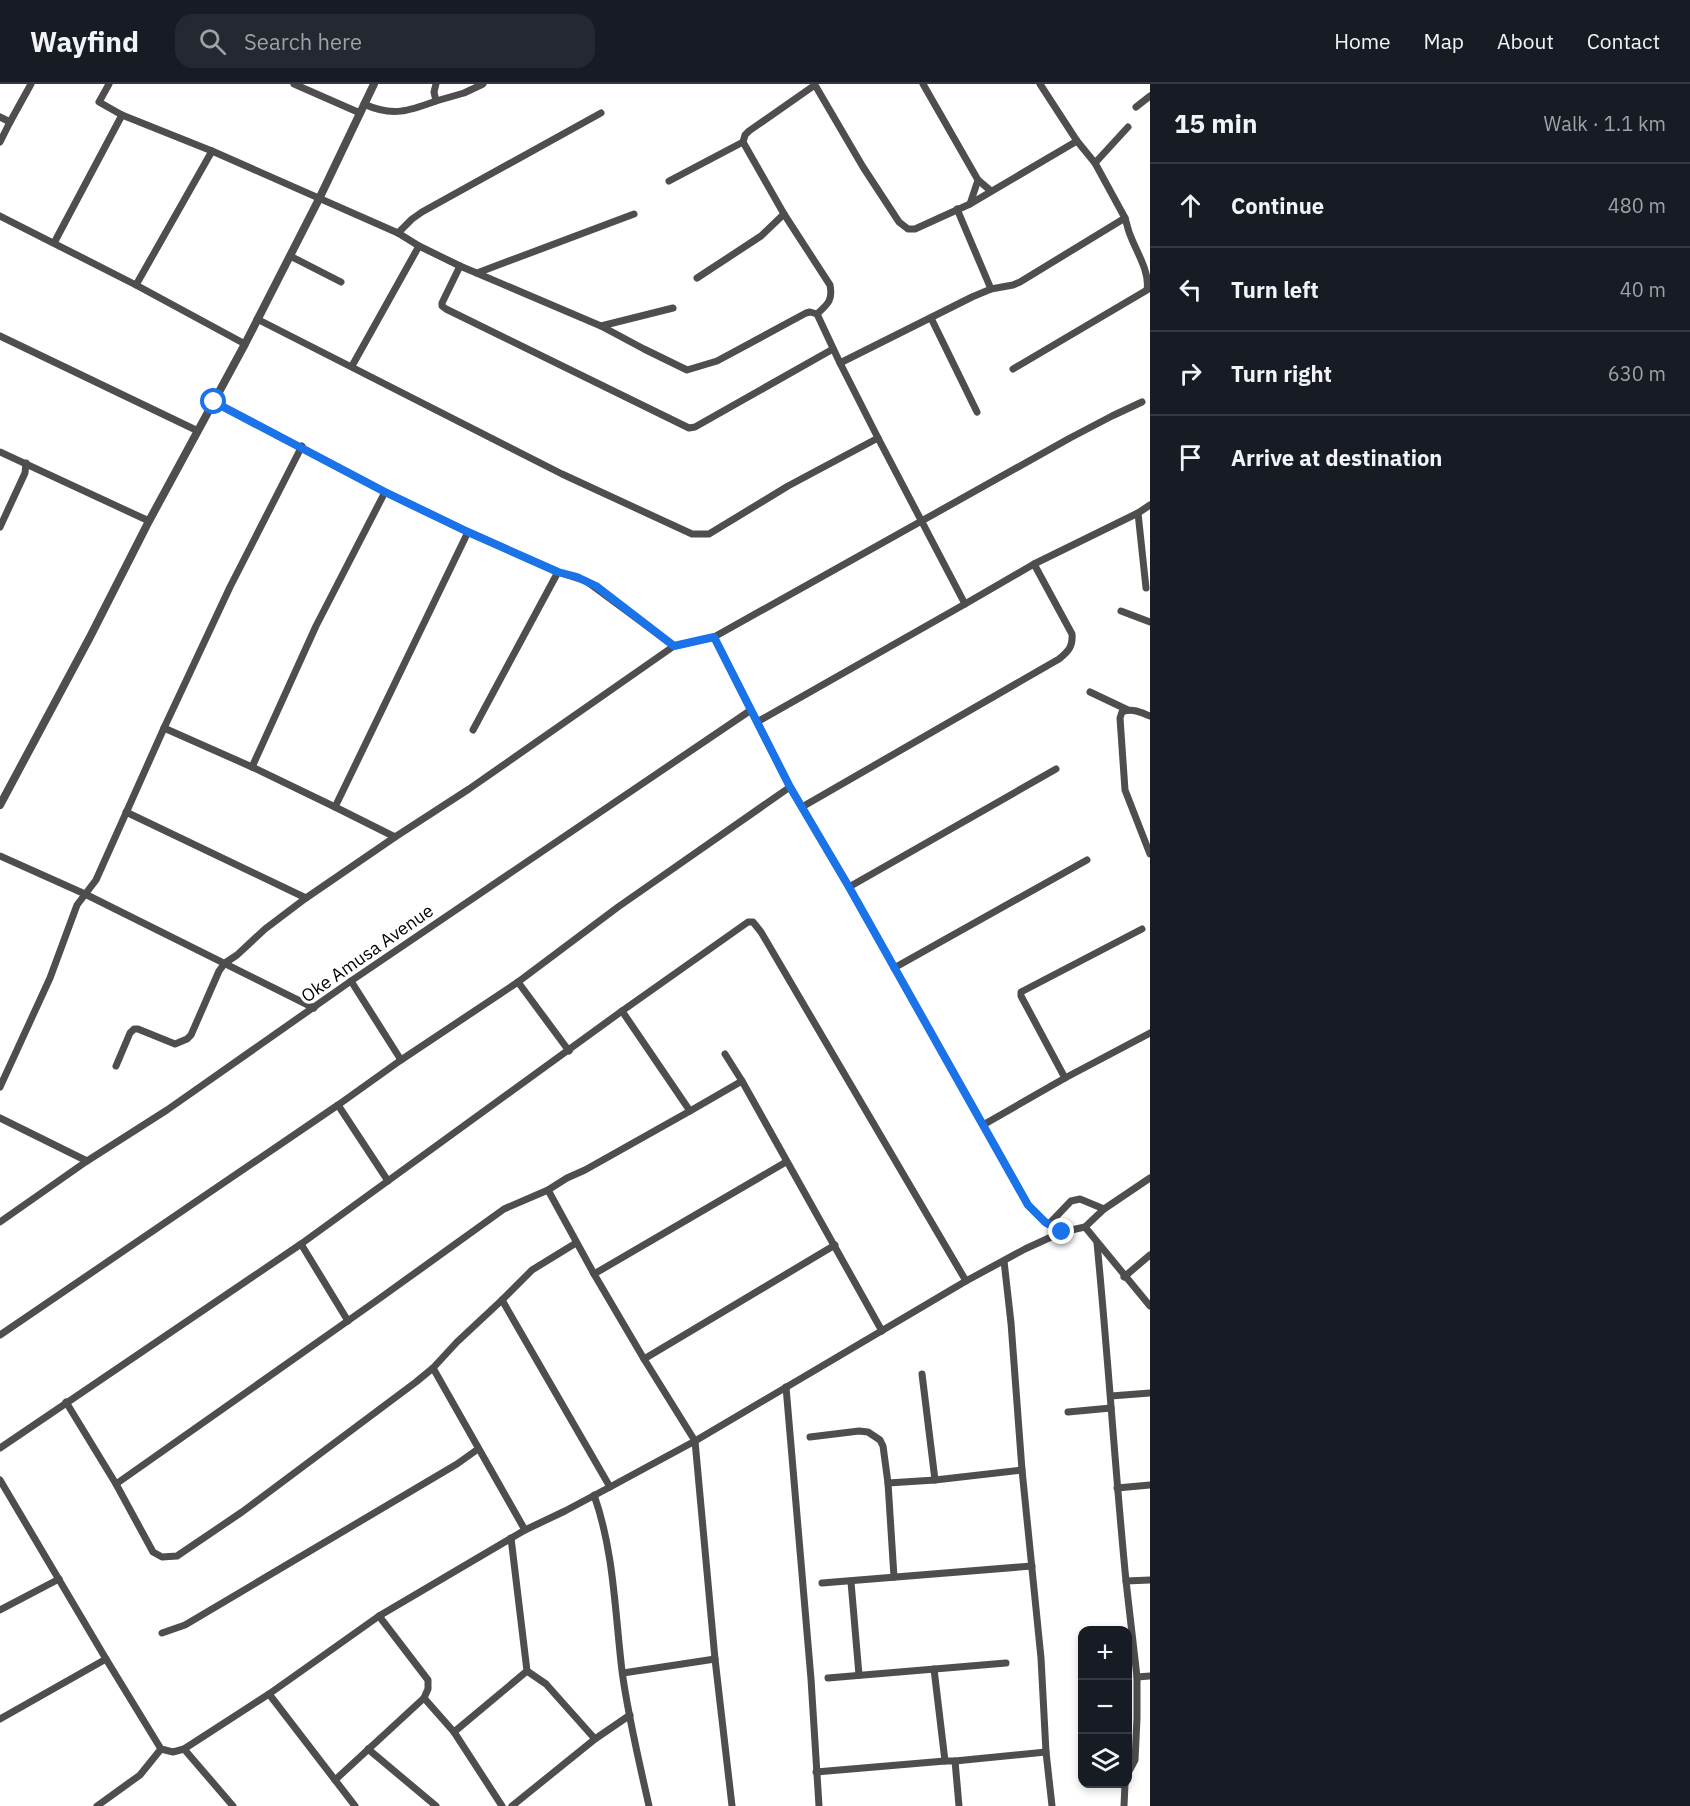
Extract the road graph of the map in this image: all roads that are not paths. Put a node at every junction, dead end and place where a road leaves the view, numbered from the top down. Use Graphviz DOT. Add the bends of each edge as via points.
graph roads {
  1 [pos="31,84"];
  2 [pos="109,84"];
  3 [pos="294,84"];
  4 [pos="374,84"];
  5 [pos="436,84"];
  6 [pos="483,84"];
  7 [pos="816,84"];
  8 [pos="923,84"];
  9 [pos="1043,85"];
  10 [pos="1150,96"];
  11 [pos="436,101"];
  12 [pos="1136,107"];
  13 [pos="362,109"];
  14 [pos="601,113"];
  15 [pos="122,115"];
  16 [pos="0,117"];
  17 [pos="10,122"];
  18 [pos="1128,127"];
  19 [pos="1077,141"];
  20 [pos="0,142"];
  21 [pos="743,142"];
  22 [pos="212,151"];
  23 [pos="1095,164"];
  24 [pos="978,180"];
  25 [pos="669,181"];
  26 [pos="991,191"];
  27 [pos="319,199"];
  28 [pos="970,204"];
  29 [pos="957,209"];
  30 [pos="634,214"];
  31 [pos="784,214"];
  32 [pos="0,216"];
  33 [pos="1125,218"];
  34 [pos="398,233"];
  35 [pos="54,243"];
  36 [pos="419,246"];
  37 [pos="290,256"];
  38 [pos="1150,256"];
  39 [pos="1142,259"];
  40 [pos="460,266"];
  41 [pos="477,273"];
  42 [pos="698,278"];
  43 [pos="341,282"];
  44 [pos="136,285"];
  45 [pos="991,289"];
  46 [pos="673,308"];
  47 [pos="817,314"];
  48 [pos="931,318"];
  49 [pos="257,319"];
  50 [pos="601,326"];
  51 [pos="0,336"];
  52 [pos="245,344"];
  53 [pos="833,350"];
  54 [pos="840,363"];
  55 [pos="352,366"];
  56 [pos="1013,369"];
  57 [pos="214,402"];
  58 [pos="1142,402"];
  59 [pos="977,412"];
  60 [pos="198,431"];
  61 [pos="878,438"];
  62 [pos="302,446"];
  63 [pos="0,452"];
  64 [pos="26,464"];
  65 [pos="385,492"];
  66 [pos="1150,505"];
  67 [pos="1138,513"];
  68 [pos="149,520"];
  69 [pos="921,522"];
  70 [pos="0,527"];
  71 [pos="468,532"];
  72 [pos="1034,564"];
  73 [pos="558,572"];
  74 [pos="1146,588"];
  75 [pos="965,604"];
  76 [pos="1121,611"];
  77 [pos="1150,622"];
  78 [pos="714,637"];
  79 [pos="674,646"];
  80 [pos="1090,692"];
  81 [pos="751,710"];
  82 [pos="1128,710"];
  83 [pos="1150,716"];
  84 [pos="757,722"];
  85 [pos="164,728"];
  86 [pos="473,730"];
  87 [pos="252,767"];
  88 [pos="1056,769"];
  89 [pos="790,787"];
  90 [pos="0,805"];
  91 [pos="335,807"];
  92 [pos="802,807"];
  93 [pos="126,812"];
  94 [pos="395,837"];
  95 [pos="1147,838"];
  96 [pos="1150,854"];
  97 [pos="0,856"];
  98 [pos="1087,860"];
  99 [pos="849,887"];
  100 [pos="85,894"];
  101 [pos="306,898"];
  102 [pos="1142,929"];
  103 [pos="225,963"];
  104 [pos="894,968"];
  105 [pos="351,981"];
  106 [pos="518,982"];
  107 [pos="314,1008"];
  108 [pos="622,1011"];
  109 [pos="1150,1033"];
  110 [pos="569,1051"];
  111 [pos="725,1054"];
  112 [pos="401,1060"];
  113 [pos="116,1066"];
  114 [pos="1065,1078"];
  115 [pos="742,1081"];
  116 [pos="0,1087"];
  117 [pos="338,1105"];
  118 [pos="690,1111"];
  119 [pos="0,1119"];
  120 [pos="983,1125"];
  121 [pos="87,1161"];
  122 [pos="786,1162"];
  123 [pos="1150,1178"];
  124 [pos="388,1181"];
  125 [pos="548,1190"];
  126 [pos="1104,1209"];
  127 [pos="0,1222"];
  128 [pos="1049,1224"];
  129 [pos="1085,1227"];
  130 [pos="1062,1232"];
  131 [pos="576,1243"];
  132 [pos="1097,1243"];
  133 [pos="301,1244"];
  134 [pos="835,1245"];
  135 [pos="1150,1255"];
  136 [pos="1004,1261"];
  137 [pos="594,1274"];
  138 [pos="1124,1277"];
  139 [pos="966,1281"];
  140 [pos="502,1300"];
  141 [pos="1150,1305"];
  142 [pos="348,1321"];
  143 [pos="882,1331"];
  144 [pos="0,1335"];
  145 [pos="644,1359"];
  146 [pos="433,1368"];
  147 [pos="922,1374"];
  148 [pos="786,1387"];
  149 [pos="1150,1393"];
  150 [pos="1111,1396"];
  151 [pos="66,1402"];
  152 [pos="1111,1408"];
  153 [pos="1068,1412"];
  154 [pos="810,1437"];
  155 [pos="695,1441"];
  156 [pos="0,1448"];
  157 [pos="478,1449"];
  158 [pos="1022,1470"];
  159 [pos="0,1480"];
  160 [pos="935,1480"];
  161 [pos="888,1483"];
  162 [pos="116,1485"];
  163 [pos="1150,1485"];
  164 [pos="610,1487"];
  165 [pos="1117,1488"];
  166 [pos="594,1495"];
  167 [pos="525,1530"];
  168 [pos="511,1538"];
  169 [pos="1032,1566"];
  170 [pos="894,1577"];
  171 [pos="59,1579"];
  172 [pos="1150,1580"];
  173 [pos="1126,1581"];
  174 [pos="851,1582"];
  175 [pos="822,1583"];
  176 [pos="1,1609"];
  177 [pos="379,1616"];
  178 [pos="162,1634"];
  179 [pos="106,1659"];
  180 [pos="715,1659"];
  181 [pos="1006,1663"];
  182 [pos="934,1669"];
  183 [pos="527,1671"];
  184 [pos="622,1673"];
  185 [pos="859,1675"];
  186 [pos="1150,1676"];
  187 [pos="1137,1677"];
  188 [pos="828,1678"];
  189 [pos="268,1694"];
  190 [pos="424,1698"];
  191 [pos="630,1715"];
  192 [pos="0,1719"];
  193 [pos="454,1732"];
  194 [pos="595,1739"];
  195 [pos="161,1749"];
  196 [pos="184,1749"];
  197 [pos="368,1749"];
  198 [pos="1046,1752"];
  199 [pos="945,1761"];
  200 [pos="955,1761"];
  201 [pos="1132,1766"];
  202 [pos="816,1772"];
  203 [pos="335,1780"];
  204 [pos="1125,1788"];
  205 [pos="97,1806"];
  206 [pos="233,1806"];
  207 [pos="355,1806"];
  208 [pos="436,1806"];
  209 [pos="502,1806"];
  210 [pos="512,1806"];
  211 [pos="649,1806"];
  212 [pos="732,1806"];
  213 [pos="819,1806"];
  214 [pos="959,1806"];
  215 [pos="1052,1806"];
  216 [pos="1124,1806"];
  1 -- 17 [label="street"];
  2 -- 15 [label="street" via="99,102"];
  3 -- 13 [label="street"];
  4 -- 13 [label="street"];
  5 -- 11 [label="street"];
  6 -- 11 [label="street"];
  7 -- 21 [label="street" via="749,131"];
  7 -- 29 [label="street" via="903,226 915,229"];
  8 -- 24 [label="street"];
  9 -- 19 [label="street"];
  10 -- 12 [label="street"];
  11 -- 13 [label="street" via="396,113"];
  13 -- 27 [label="street"];
  14 -- 34 [label="street" via="422,213"];
  15 -- 22 [label="street"];
  15 -- 35 [label="street"];
  16 -- 17 [label="street"];
  17 -- 20 [label="street"];
  18 -- 23 [label="street"];
  19 -- 23 [label="street"];
  19 -- 26 [label="street"];
  21 -- 25 [label="street"];
  21 -- 31 [label="street"];
  22 -- 27 [label="street"];
  22 -- 44 [label="street"];
  23 -- 33 [label="street"];
  24 -- 26 [label="street"];
  24 -- 28 [label="street"];
  26 -- 28 [label="street"];
  27 -- 34 [label="street"];
  27 -- 37 [label="street"];
  28 -- 29 [label="street"];
  29 -- 45 [label="street"];
  30 -- 41 [label="street"];
  31 -- 42 [label="street" via="761,236"];
  31 -- 47 [label="street" via="830,285 832,298"];
  32 -- 35 [label="street"];
  33 -- 39 [label="street"];
  33 -- 45 [label="street" via="1020,282"];
  34 -- 36 [label="street"];
  35 -- 44 [label="street"];
  36 -- 40 [label="street"];
  36 -- 55 [label="street"];
  37 -- 43 [label="street"];
  37 -- 49 [label="street"];
  38 -- 39 [label="street"];
  39 -- 56 [label="street" via="1147,290"];
  40 -- 41 [label="street"];
  40 -- 53 [label="street" via="442,303 446,309 689,428"];
  41 -- 50 [label="street"];
  44 -- 52 [label="street"];
  45 -- 48 [label="street"];
  46 -- 50 [label="street"];
  47 -- 50 [label="street" via="806,313 717,361 687,370"];
  47 -- 53 [label="street"];
  48 -- 54 [label="street"];
  48 -- 59 [label="street"];
  49 -- 52 [label="street"];
  49 -- 55 [label="street"];
  51 -- 60 [label="street"];
  52 -- 57 [label="street"];
  53 -- 54 [label="street"];
  54 -- 61 [label="street"];
  55 -- 61 [label="street" via="562,474 692,534 709,534"];
  57 -- 60 [label="street"];
  57 -- 62 [label="street"];
  58 -- 69 [label="street"];
  60 -- 68 [label="street"];
  61 -- 69 [label="street"];
  62 -- 65 [label="street"];
  62 -- 85 [label="street"];
  63 -- 64 [label="street"];
  64 -- 68 [label="street"];
  64 -- 70 [label="street"];
  65 -- 71 [label="street"];
  65 -- 87 [label="street" via="316,626"];
  66 -- 67 [label="street"];
  67 -- 72 [label="street"];
  67 -- 74 [label="street"];
  68 -- 90 [label="street"];
  69 -- 75 [label="street"];
  69 -- 78 [label="street"];
  71 -- 73 [label="street"];
  71 -- 91 [label="street"];
  72 -- 75 [label="street"];
  72 -- 92 [label="street" via="1072,634 1068,652"];
  73 -- 79 [label="street" via="596,586"];
  73 -- 86 [label="street"];
  75 -- 84 [label="street"];
  76 -- 77 [label="street"];
  78 -- 79 [label="street"];
  78 -- 81 [label="street"];
  79 -- 94 [label="street"];
  80 -- 82 [label="street"];
  81 -- 84 [label="street"];
  81 -- 105 [label="street, Oke Amusa Avenue"];
  82 -- 83 [label="street"];
  82 -- 95 [label="street" via="1120,718 1123,779 1126,798"];
  84 -- 89 [label="street"];
  85 -- 87 [label="street"];
  85 -- 93 [label="street"];
  87 -- 91 [label="street"];
  88 -- 99 [label="street"];
  89 -- 92 [label="street"];
  89 -- 106 [label="street"];
  91 -- 94 [label="street"];
  92 -- 99 [label="street"];
  93 -- 100 [label="street" via="96,880"];
  93 -- 101 [label="street"];
  94 -- 101 [label="street"];
  95 -- 96 [label="street"];
  97 -- 100 [label="street"];
  98 -- 104 [label="street"];
  99 -- 104 [label="street"];
  100 -- 103 [label="street"];
  100 -- 116 [label="street"];
  101 -- 103 [label="street"];
  102 -- 114 [label="street" via="1021,992"];
  103 -- 107 [label="street"];
  103 -- 113 [label="street" via="187,1039 176,1044 134,1029"];
  104 -- 120 [label="street"];
  105 -- 107 [label="street, Oke Amusa Avenue"];
  105 -- 112 [label="street"];
  106 -- 110 [label="street"];
  106 -- 112 [label="street"];
  107 -- 121 [label="street, Oke Amusa Avenue"];
  108 -- 110 [label="street"];
  108 -- 118 [label="street"];
  108 -- 139 [label="street" via="744,924 753,922"];
  109 -- 114 [label="street"];
  110 -- 124 [label="street"];
  111 -- 115 [label="street"];
  112 -- 117 [label="street"];
  114 -- 120 [label="street"];
  115 -- 118 [label="street"];
  115 -- 122 [label="street"];
  117 -- 124 [label="street"];
  117 -- 144 [label="street"];
  118 -- 125 [label="street"];
  119 -- 121 [label="street"];
  120 -- 128 [label="street" via="1028,1205"];
  121 -- 127 [label="street, Oke Amusa Avenue"];
  122 -- 134 [label="street"];
  122 -- 137 [label="street"];
  123 -- 126 [label="street"];
  124 -- 133 [label="street"];
  125 -- 131 [label="street"];
  125 -- 142 [label="street" via="504,1209"];
  126 -- 128 [label="street" via="1080,1199 1071,1201"];
  126 -- 129 [label="street"];
  128 -- 130 [label="street"];
  129 -- 130 [label="street"];
  129 -- 132 [label="street"];
  130 -- 136 [label="street"];
  131 -- 137 [label="street"];
  131 -- 140 [label="street" via="532,1270"];
  132 -- 138 [label="street"];
  132 -- 150 [label="street"];
  133 -- 142 [label="street"];
  133 -- 151 [label="street"];
  134 -- 143 [label="street"];
  134 -- 145 [label="street"];
  135 -- 138 [label="street"];
  136 -- 139 [label="street"];
  136 -- 158 [label="street"];
  137 -- 145 [label="street"];
  138 -- 141 [label="street"];
  139 -- 143 [label="street"];
  140 -- 146 [label="street"];
  140 -- 164 [label="street"];
  142 -- 162 [label="street"];
  143 -- 148 [label="street"];
  145 -- 155 [label="street"];
  146 -- 157 [label="street"];
  146 -- 162 [label="street" via="242,1512 177,1556 162,1557 153,1552"];
  147 -- 160 [label="street"];
  148 -- 155 [label="street"];
  148 -- 202 [label="street"];
  149 -- 150 [label="street"];
  150 -- 152 [label="street"];
  151 -- 156 [label="street"];
  151 -- 162 [label="street"];
  152 -- 153 [label="street"];
  152 -- 165 [label="street"];
  154 -- 161 [label="street" via="859,1431 874,1435 883,1446"];
  155 -- 164 [label="street"];
  155 -- 180 [label="street"];
  157 -- 167 [label="street"];
  157 -- 178 [label="street" via="185,1625"];
  158 -- 160 [label="street"];
  158 -- 169 [label="street"];
  159 -- 171 [label="street"];
  160 -- 161 [label="street"];
  161 -- 170 [label="street"];
  163 -- 165 [label="street"];
  164 -- 166 [label="street"];
  165 -- 173 [label="street"];
  166 -- 167 [label="street"];
  166 -- 184 [label="street" via="610,1562"];
  167 -- 168 [label="street"];
  168 -- 177 [label="street"];
  168 -- 183 [label="street"];
  169 -- 170 [label="street"];
  169 -- 198 [label="street"];
  170 -- 174 [label="street"];
  171 -- 176 [label="street"];
  171 -- 179 [label="street"];
  172 -- 173 [label="street"];
  173 -- 187 [label="street"];
  174 -- 175 [label="street"];
  174 -- 185 [label="street"];
  177 -- 189 [label="street"];
  177 -- 190 [label="street" via="428,1680"];
  179 -- 192 [label="street"];
  179 -- 195 [label="street"];
  180 -- 184 [label="street"];
  180 -- 212 [label="street"];
  181 -- 182 [label="street"];
  182 -- 185 [label="street"];
  182 -- 199 [label="street"];
  183 -- 193 [label="street"];
  183 -- 194 [label="street" via="546,1684"];
  184 -- 191 [label="street"];
  185 -- 188 [label="street"];
  186 -- 187 [label="street"];
  187 -- 201 [label="street"];
  189 -- 196 [label="street"];
  189 -- 203 [label="street"];
  190 -- 193 [label="street"];
  190 -- 197 [label="street"];
  191 -- 194 [label="street"];
  191 -- 211 [label="street"];
  193 -- 209 [label="street"];
  194 -- 210 [label="street"];
  195 -- 196 [label="street"];
  195 -- 205 [label="street" via="140,1775"];
  196 -- 206 [label="street"];
  197 -- 203 [label="street"];
  197 -- 208 [label="street"];
  198 -- 200 [label="street"];
  198 -- 215 [label="street"];
  199 -- 200 [label="street"];
  199 -- 202 [label="street"];
  200 -- 214 [label="street"];
  202 -- 213 [label="street"];
  203 -- 207 [label="street"];
  204 -- 216 [label="street"];
}
